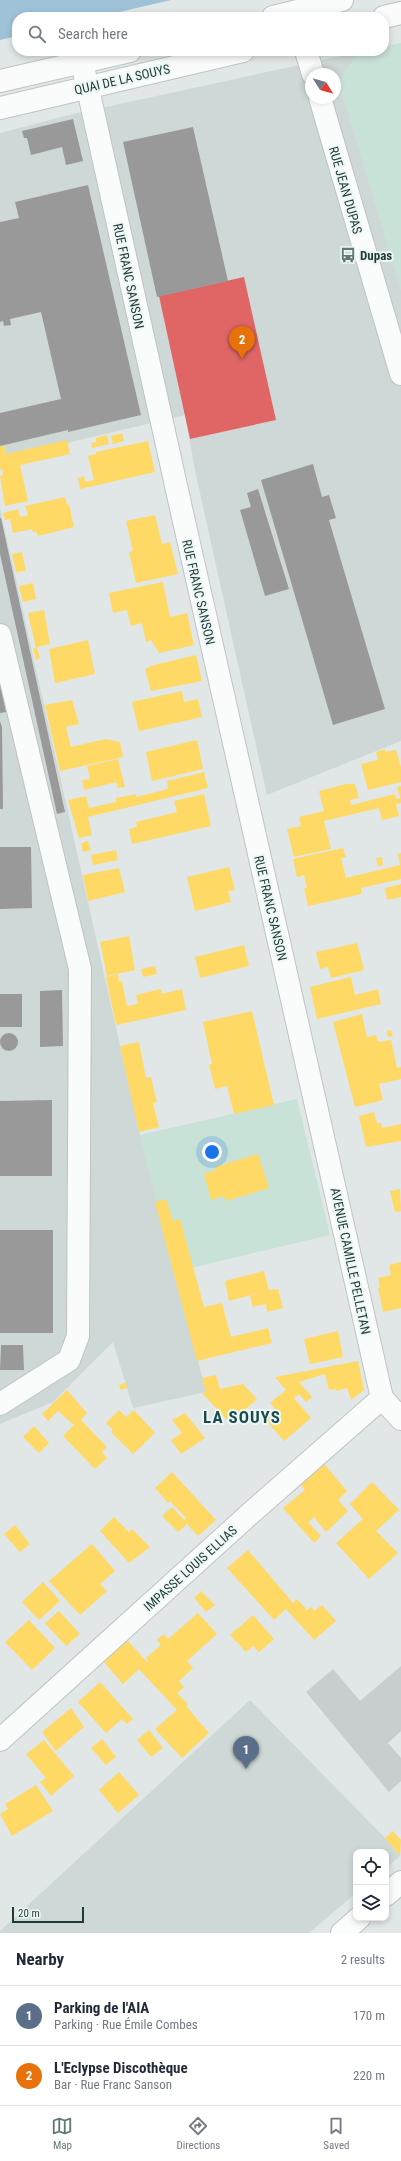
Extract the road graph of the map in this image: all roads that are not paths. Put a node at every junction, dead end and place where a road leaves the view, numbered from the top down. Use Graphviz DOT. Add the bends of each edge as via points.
graph roads {
  1 [pos="342,0"];
  2 [pos="303,12"];
  3 [pos="401,13"];
  4 [pos="389,16"];
  5 [pos="108,56"];
  6 [pos="221,56"];
  7 [pos="308,56"];
  8 [pos="82,62"];
  9 [pos="311,68"];
  10 [pos="0,81"];
  11 [pos="87,87"];
  12 [pos="322,104"];
  13 [pos="0,108"];
  14 [pos="401,374"];
  15 [pos="0,635"];
  16 [pos="315,1096"];
  17 [pos="382,1398"];
  18 [pos="0,1404"];
  19 [pos="401,1419"];
  20 [pos="0,1740"];
  21 [pos="401,1882"];
  22 [pos="389,1892"];
  23 [pos="356,1921"];
  24 [pos="342,1933"];
  1 -- 2 [label="street"];
  3 -- 4 [label="street"];
  5 -- 8 [label="street, QUAI DE LA SOUYS"];
  6 -- 11 [label="street, QUAI DE LA SOUYS"];
  7 -- 9 [label="street"];
  8 -- 10 [label="street, QUAI DE LA SOUYS"];
  8 -- 11 [label="street, RUE FRANC SANSON"];
  11 -- 13 [label="street, QUAI DE LA SOUYS"];
  11 -- 16 [label="street, RUE FRANC SANSON" via="198,588"];
  12 -- 14 [label="street, RUE JEAN DUPAS"];
  15 -- 18 [label="street" via="80,969 78,1336 69,1360"];
  16 -- 17 [label="street, AVENUE CAMILLE PELLETAN"];
  17 -- 19 [label="street, AVENUE CAMILLE PELLETAN"];
  17 -- 20 [label="street, IMPASSE LOUIS ELLIAS"];
  21 -- 22 [label="street"];
  23 -- 24 [label="street"];
}
